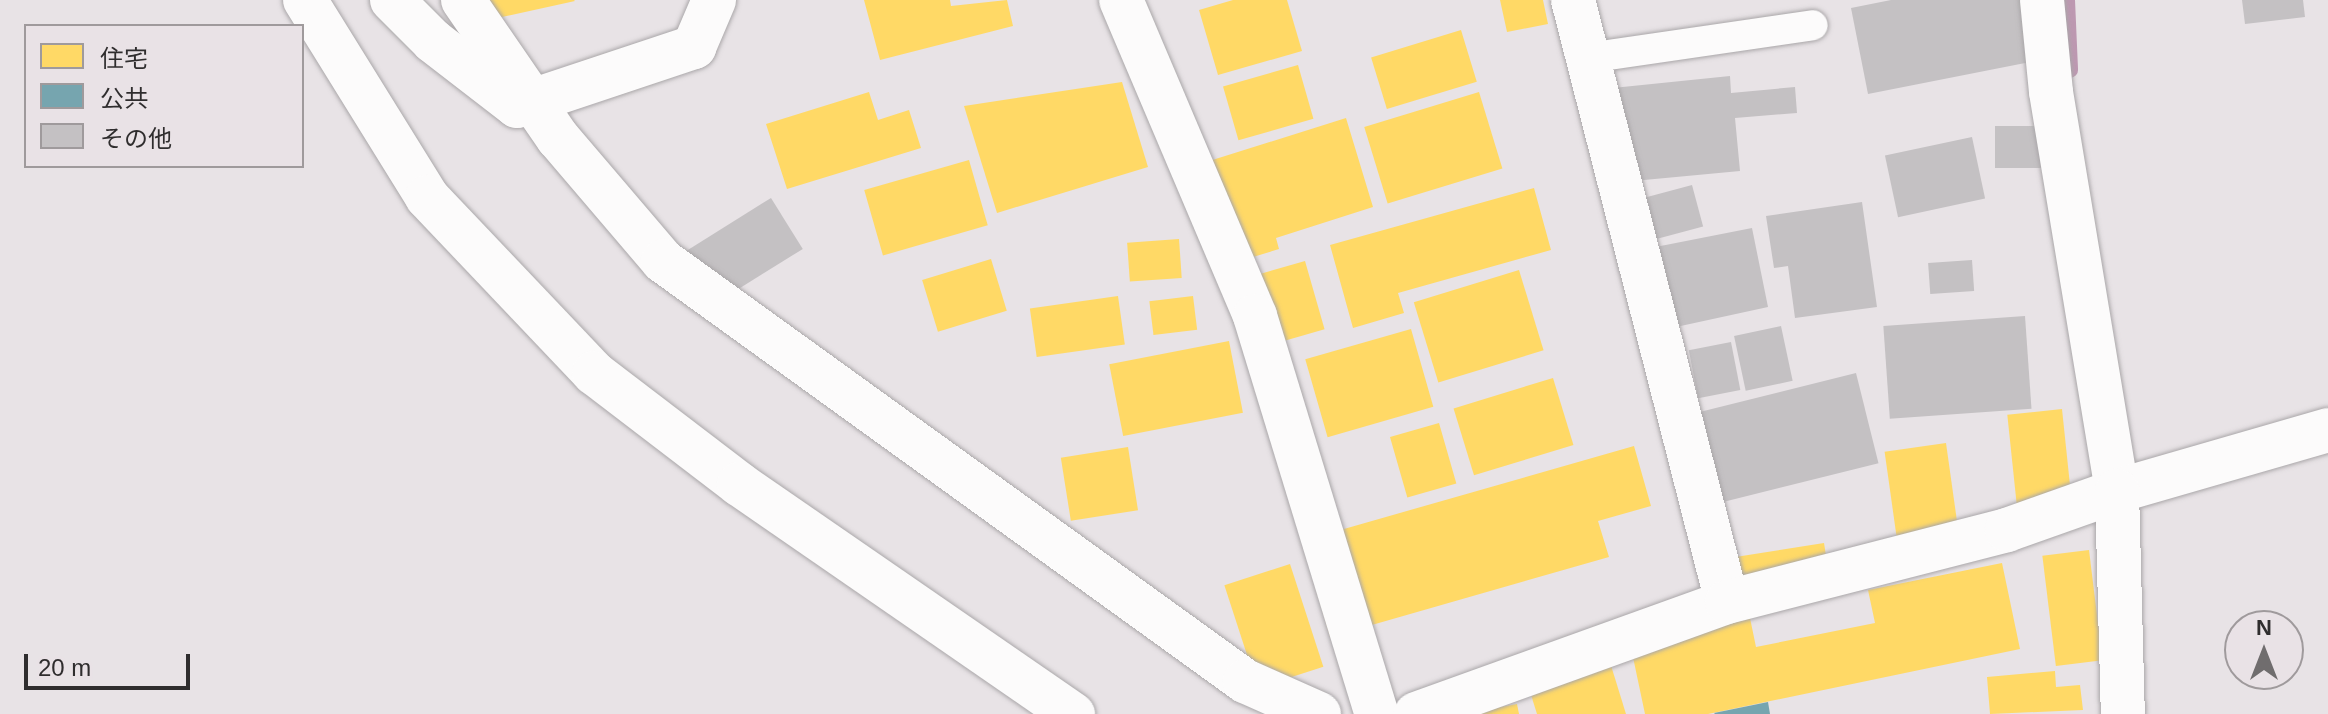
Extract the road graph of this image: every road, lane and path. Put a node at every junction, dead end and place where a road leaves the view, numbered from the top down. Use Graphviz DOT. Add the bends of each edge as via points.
graph roads {
  1 [pos="305,0"];
  2 [pos="392,0"];
  3 [pos="463,0"];
  4 [pos="714,0"];
  5 [pos="1121,0"];
  6 [pos="1573,0"];
  7 [pos="2042,0"];
  8 [pos="1813,25"];
  9 [pos="1588,58"];
  10 [pos="532,101"];
  11 [pos="2328,430"];
  12 [pos="2117,491"];
  13 [pos="1727,602"];
  14 [pos="1073,714"];
  15 [pos="1319,714"];
  16 [pos="1377,714"];
  17 [pos="1416,714"];
  18 [pos="2123,714"];
  1 -- 14 [label="street" via="427,197 594,373 739,484"];
  2 -- 10 [label="street" via="433,41 517,106"];
  3 -- 10 [label="street"];
  4 -- 10 [label="street" via="694,47"];
  5 -- 16 [label="street" via="1255,316"];
  6 -- 9 [label="street"];
  7 -- 12 [label="street" via="2051,92"];
  8 -- 9 [label="lane"];
  9 -- 13 [label="street"];
  10 -- 15 [label="street" via="663,261 1245,681"];
  11 -- 12 [label="street"];
  12 -- 13 [label="street" via="2007,530"];
  12 -- 18 [label="street"];
  13 -- 17 [label="street"];
}
